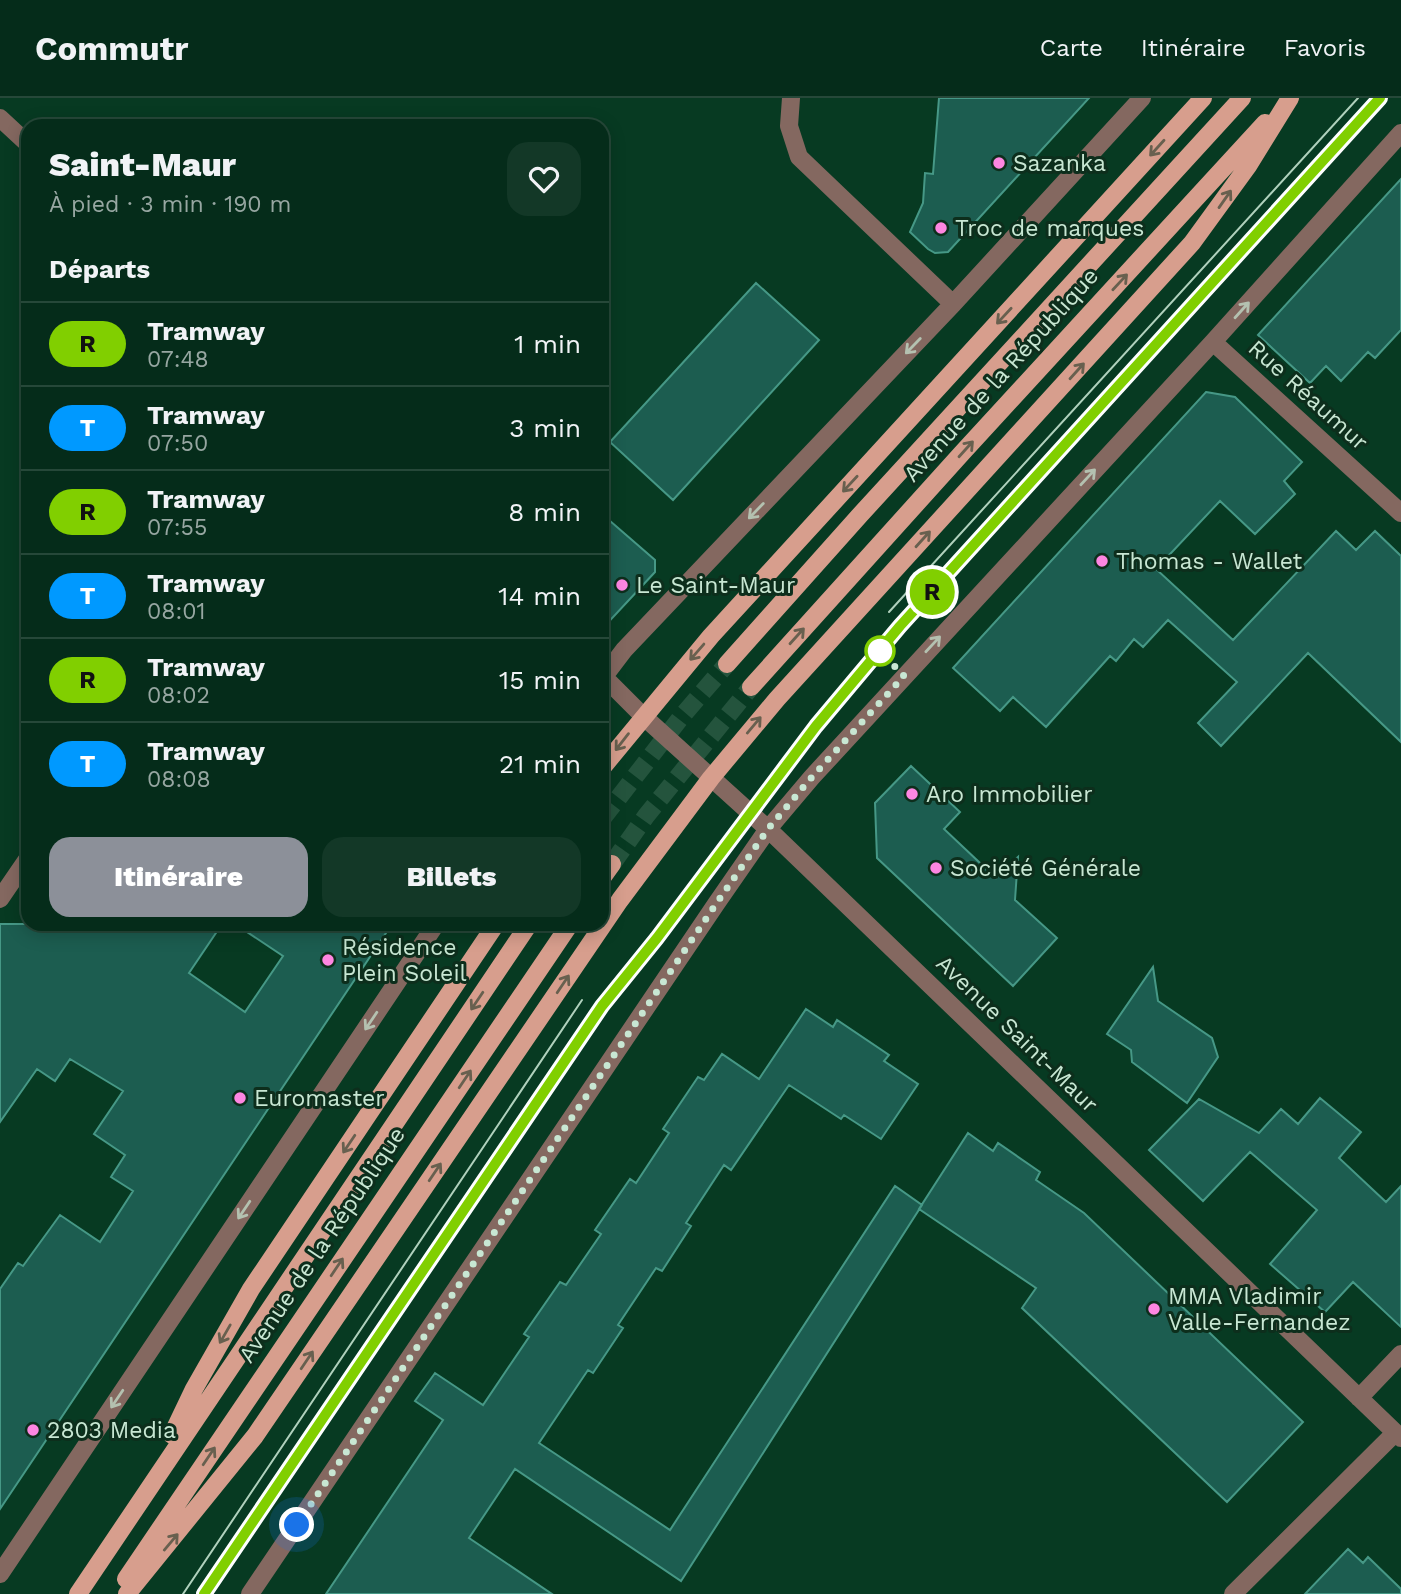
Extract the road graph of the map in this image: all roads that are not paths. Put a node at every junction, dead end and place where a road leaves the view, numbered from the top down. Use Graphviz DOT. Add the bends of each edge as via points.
graph roads {
  1 [pos="791,98"];
  2 [pos="1142,98"];
  3 [pos="1203,98"];
  4 [pos="1242,98"];
  5 [pos="1289,98"];
  6 [pos="0,118"];
  7 [pos="1401,133"];
  8 [pos="21,138"];
  9 [pos="953,304"];
  10 [pos="1213,342"];
  11 [pos="1401,513"];
  12 [pos="727,664"];
  13 [pos="609,670"];
  14 [pos="609,683"];
  15 [pos="751,687"];
  16 [pos="643,716"];
  17 [pos="609,759"];
  18 [pos="711,778"];
  19 [pos="768,829"];
  20 [pos="21,868"];
  21 [pos="0,899"];
  22 [pos="609,916"];
  23 [pos="431,931"];
  24 [pos="491,931"];
  25 [pos="524,931"];
  26 [pos="565,931"];
  27 [pos="599,931"];
  28 [pos="1401,1354"];
  29 [pos="1359,1398"];
  30 [pos="1398,1435"];
  31 [pos="145,1492"];
  32 [pos="0,1574"];
  33 [pos="78,1594"];
  34 [pos="117,1594"];
  35 [pos="127,1594"];
  36 [pos="250,1594"];
  37 [pos="1233,1594"];
  1 -- 9 [label="street" via="789,126 799,157"];
  2 -- 9 [label="street"];
  3 -- 16 [label="main road, one-way"];
  4 -- 12 [label="main road, Avenue de la République"];
  15 -- 5 [label="main road, Avenue de la République, one-way"];
  18 -- 5 [label="main road, one-way" via="777,699 1192,243 1248,166"];
  6 -- 8 [label="street"];
  10 -- 7 [label="street, one-way"];
  9 -- 13 [label="street, one-way"];
  10 -- 11 [label="street, Rue Réaumur"];
  19 -- 10 [label="street, one-way"];
  14 -- 16 [label="street, Avenue Saint-Maur"];
  16 -- 17 [label="main road, one-way"];
  16 -- 18 [label="street, Avenue Saint-Maur"];
  18 -- 19 [label="street, Avenue Saint-Maur"];
  22 -- 18 [label="main road, one-way"];
  19 -- 29 [label="street, Avenue Saint-Maur"];
  19 -- 36 [label="street"];
  20 -- 21 [label="street"];
  23 -- 32 [label="street, one-way"];
  24 -- 31 [label="main road, one-way" via="251,1289 194,1389"];
  25 -- 31 [label="main road, Avenue de la République, one-way"];
  34 -- 26 [label="main road, Avenue de la République, one-way"];
  35 -- 27 [label="main road, one-way" via="256,1436"];
  28 -- 29 [label="street"];
  29 -- 30 [label="street, Avenue Saint-Maur"];
  30 -- 37 [label="street"];
  31 -- 33 [label="main road, Avenue de la République"];
}
